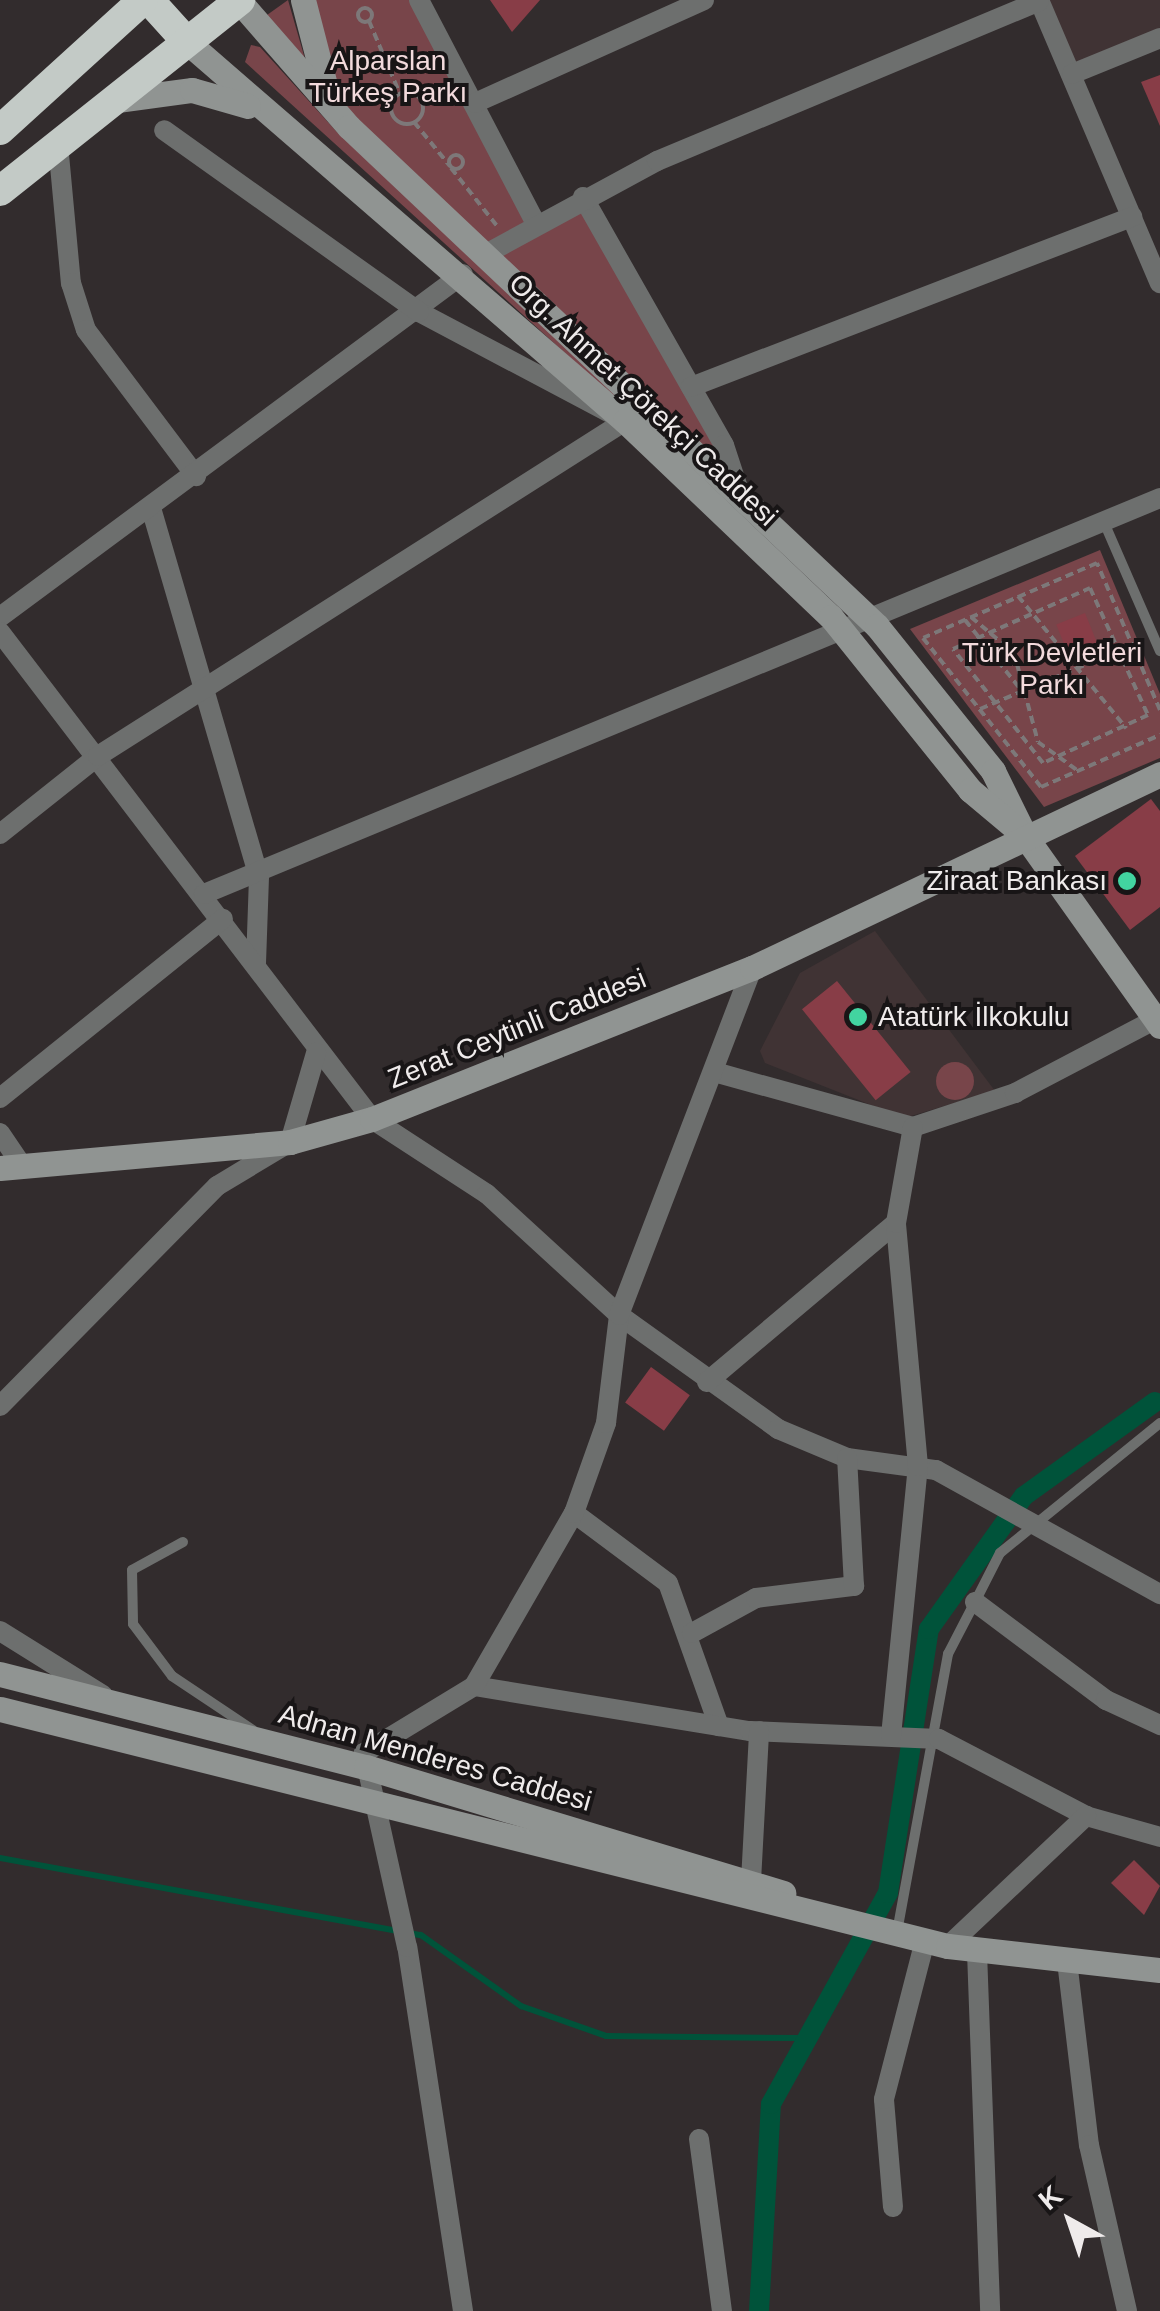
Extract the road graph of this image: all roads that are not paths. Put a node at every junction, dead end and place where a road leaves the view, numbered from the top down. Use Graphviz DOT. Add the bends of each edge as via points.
graph roads {
  1 [pos="146,0"];
  2 [pos="239,0"];
  3 [pos="303,0"];
  4 [pos="419,0"];
  5 [pos="704,0"];
  6 [pos="1039,1"];
  7 [pos="1160,38"];
  8 [pos="186,41"];
  9 [pos="1072,74"];
  10 [pos="112,102"];
  11 [pos="475,103"];
  12 [pos="333,111"];
  13 [pos="5,117"];
  14 [pos="164,130"];
  15 [pos="296,131"];
  16 [pos="58,144"];
  17 [pos="0,191"];
  18 [pos="583,197"];
  19 [pos="1132,217"];
  20 [pos="536,222"];
  21 [pos="484,255"];
  22 [pos="463,274"];
  23 [pos="1160,283"];
  24 [pos="419,312"];
  25 [pos="691,387"];
  26 [pos="625,421"];
  27 [pos="196,476"];
  28 [pos="740,494"];
  29 [pos="1160,498"];
  30 [pos="151,508"];
  31 [pos="722,514"];
  32 [pos="1103,520"];
  33 [pos="868,616"];
  34 [pos="0,617"];
  35 [pos="841,628"];
  36 [pos="0,632"];
  37 [pos="1160,651"];
  38 [pos="202,696"];
  39 [pos="98,756"];
  40 [pos="1160,774"];
  41 [pos="0,834"];
  42 [pos="1025,836"];
  43 [pos="260,877"];
  44 [pos="204,894"];
  45 [pos="222,919"];
  46 [pos="256,963"];
  47 [pos="752,968"];
  48 [pos="1158,1021"];
  49 [pos="316,1053"];
  50 [pos="718,1073"];
  51 [pos="0,1098"];
  52 [pos="372,1119"];
  53 [pos="913,1127"];
  54 [pos="0,1132"];
  55 [pos="290,1142"];
  56 [pos="11,1167"];
  57 [pos="896,1223"];
  58 [pos="619,1315"];
  59 [pos="707,1382"];
  60 [pos="0,1406"];
  61 [pos="1160,1423"];
  62 [pos="847,1458"];
  63 [pos="918,1466"];
  64 [pos="574,1514"];
  65 [pos="1024,1523"];
  66 [pos="183,1542"];
  67 [pos="1160,1594"];
  68 [pos="975,1602"];
  69 [pos="0,1631"];
  70 [pos="692,1634"];
  71 [pos="0,1674"];
  72 [pos="474,1686"];
  73 [pos="113,1701"];
  74 [pos="0,1709"];
  75 [pos="1160,1725"];
  76 [pos="720,1726"];
  77 [pos="760,1731"];
  78 [pos="890,1736"];
  79 [pos="259,1739"];
  80 [pos="939,1739"];
  81 [pos="366,1767"];
  82 [pos="371,1795"];
  83 [pos="1086,1816"];
  84 [pos="1160,1837"];
  85 [pos="751,1880"];
  86 [pos="848,1920"];
  87 [pos="896,1933"];
  88 [pos="936,1943"];
  89 [pos="977,1952"];
  90 [pos="1067,1961"];
  91 [pos="1160,1970"];
  92 [pos="698,2139"];
  93 [pos="892,2208"];
  94 [pos="720,2304"];
  95 [pos="463,2311"];
  96 [pos="699,2311"];
  97 [pos="990,2311"];
  98 [pos="1127,2311"];
  1 -- 8 [label="highway"];
  1 -- 13 [label="highway"];
  2 -- 8 [label="highway"];
  2 -- 12 [label="main road, Org. Ahmet Çörekçi Caddesi"];
  3 -- 12 [label="main road"];
  4 -- 11 [label="street"];
  5 -- 11 [label="street"];
  6 -- 9 [label="street"];
  6 -- 18 [label="street"];
  7 -- 9 [label="street"];
  8 -- 10 [label="highway"];
  8 -- 15 [label="main road, Org. Ahmet Çörekçi Caddesi"];
  9 -- 19 [label="street"];
  10 -- 15 [label="main road" via="208,92"];
  10 -- 16 [label="highway"];
  11 -- 20 [label="street"];
  12 -- 21 [label="main road, Org. Ahmet Çörekçi Caddesi"];
  14 -- 24 [label="street"];
  15 -- 22 [label="main road, Org. Ahmet Çörekçi Caddesi"];
  16 -- 17 [label="highway"];
  16 -- 27 [label="street" via="71,283 86,330"];
  18 -- 20 [label="street"];
  18 -- 25 [label="street"];
  19 -- 23 [label="street"];
  19 -- 25 [label="street"];
  20 -- 21 [label="street"];
  21 -- 28 [label="main road, Org. Ahmet Çörekçi Caddesi"];
  22 -- 24 [label="street"];
  22 -- 26 [label="main road, Org. Ahmet Çörekçi Caddesi"];
  24 -- 26 [label="street"];
  24 -- 27 [label="street"];
  25 -- 28 [label="street"];
  26 -- 31 [label="main road, Org. Ahmet Çörekçi Caddesi"];
  26 -- 38 [label="street"];
  27 -- 30 [label="street"];
  28 -- 31 [label="main road"];
  28 -- 33 [label="main road, Org. Ahmet Çörekçi Caddesi"];
  29 -- 32 [label="street"];
  30 -- 34 [label="street"];
  30 -- 38 [label="street"];
  31 -- 35 [label="main road, Org. Ahmet Çörekçi Caddesi"];
  32 -- 33 [label="street"];
  32 -- 37 [label="lane"];
  33 -- 35 [label="street"];
  33 -- 42 [label="main road, Org. Ahmet Çörekçi Caddesi" via="1003,787"];
  35 -- 42 [label="main road, Org. Ahmet Çörekçi Caddesi" via="970,790"];
  35 -- 43 [label="street"];
  36 -- 39 [label="street"];
  38 -- 39 [label="street"];
  38 -- 43 [label="street"];
  39 -- 41 [label="street"];
  39 -- 44 [label="street"];
  40 -- 42 [label="main road, Zerat Ceytinli Caddesi"];
  42 -- 47 [label="main road, Zerat Ceytinli Caddesi"];
  42 -- 48 [label="main road, Org. Ahmet Çörekçi Caddesi"];
  43 -- 44 [label="street"];
  43 -- 46 [label="street"];
  44 -- 45 [label="street"];
  45 -- 46 [label="street"];
  45 -- 51 [label="street"];
  46 -- 49 [label="street"];
  47 -- 50 [label="street"];
  47 -- 52 [label="main road, Zerat Ceytinli Caddesi"];
  48 -- 53 [label="street" via="1015,1093"];
  49 -- 52 [label="street"];
  49 -- 55 [label="street"];
  50 -- 53 [label="street"];
  50 -- 58 [label="street"];
  52 -- 55 [label="main road, Zerat Ceytinli Caddesi"];
  52 -- 58 [label="street" via="487,1194"];
  53 -- 57 [label="street"];
  54 -- 56 [label="street"];
  55 -- 56 [label="main road, Zerat Ceytinli Caddesi"];
  55 -- 60 [label="street" via="217,1186"];
  57 -- 59 [label="street"];
  57 -- 63 [label="street"];
  58 -- 59 [label="street"];
  58 -- 64 [label="street" via="606,1423"];
  59 -- 62 [label="street" via="804,1443"];
  61 -- 65 [label="lane"];
  62 -- 63 [label="street"];
  62 -- 70 [label="street" via="854,1586 756,1598"];
  63 -- 65 [label="street"];
  63 -- 78 [label="street"];
  64 -- 70 [label="street" via="668,1583"];
  64 -- 72 [label="street"];
  65 -- 67 [label="street"];
  65 -- 68 [label="lane"];
  66 -- 79 [label="lane" via="132,1570 134,1624 159,1664"];
  68 -- 75 [label="street" via="1106,1700"];
  68 -- 80 [label="lane" via="948,1654"];
  69 -- 73 [label="street"];
  70 -- 76 [label="street"];
  71 -- 73 [label="main road, Adnan Menderes Caddesi"];
  72 -- 76 [label="street"];
  72 -- 81 [label="street" via="370,1745"];
  73 -- 79 [label="main road, Adnan Menderes Caddesi"];
  74 -- 82 [label="main road, Adnan Menderes Caddesi"];
  76 -- 77 [label="street"];
  77 -- 78 [label="street"];
  77 -- 85 [label="street"];
  78 -- 80 [label="street"];
  79 -- 81 [label="main road, Adnan Menderes Caddesi"];
  80 -- 83 [label="street"];
  80 -- 87 [label="lane"];
  81 -- 82 [label="street"];
  81 -- 85 [label="main road, Adnan Menderes Caddesi"];
  82 -- 86 [label="main road, Adnan Menderes Caddesi"];
  82 -- 95 [label="street" via="407,1948"];
  83 -- 84 [label="street"];
  83 -- 88 [label="street"];
  85 -- 86 [label="main road, Adnan Menderes Caddesi"];
  86 -- 87 [label="main road, Adnan Menderes Caddesi"];
  87 -- 88 [label="main road, Adnan Menderes Caddesi"];
  88 -- 89 [label="main road, Adnan Menderes Caddesi"];
  88 -- 93 [label="street" via="884,2099"];
  89 -- 90 [label="main road, Adnan Menderes Caddesi"];
  89 -- 97 [label="street"];
  90 -- 91 [label="main road, Adnan Menderes Caddesi"];
  90 -- 98 [label="street" via="1089,2145"];
  92 -- 94 [label="street"];
  94 -- 96 [label="street"];
}
